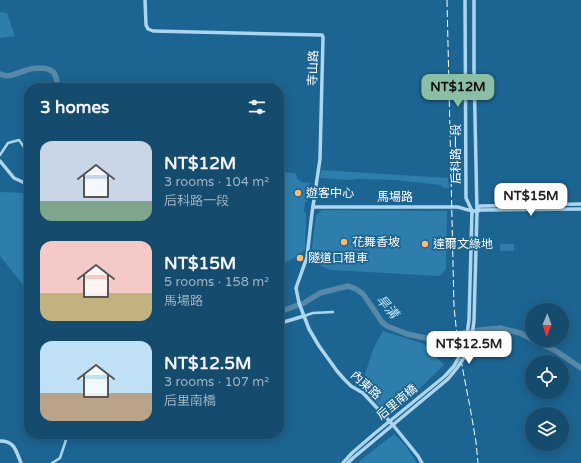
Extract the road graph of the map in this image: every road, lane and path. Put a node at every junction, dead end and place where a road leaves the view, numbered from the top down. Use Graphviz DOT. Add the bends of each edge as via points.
graph roads {
  1 [pos="145,0"];
  2 [pos="465,0"];
  3 [pos="474,0"];
  4 [pos="24,147"];
  5 [pos="0,155"];
  6 [pos="0,161"];
  7 [pos="24,183"];
  8 [pos="581,204"];
  9 [pos="313,207"];
  10 [pos="581,209"];
  11 [pos="472,211"];
  12 [pos="477,212"];
  13 [pos="299,303"];
  14 [pos="333,312"];
  15 [pos="304,316"];
  16 [pos="284,322"];
  17 [pos="66,439"];
  18 [pos="0,441"];
  19 [pos="21,463"];
  20 [pos="52,463"];
  21 [pos="343,463"];
  22 [pos="348,463"];
  23 [pos="422,463"];
  1 -- 9 [label="street, 寺山路" via="146,25 153,31 322,35 324,41 321,135"];
  2 -- 11 [label="street, 后科路一段" via="466,198"];
  3 -- 12 [label="street, 后科路一段"];
  4 -- 5 [label="street" via="19,140 8,142"];
  6 -- 7 [label="street" via="14,178"];
  8 -- 12 [label="street" via="480,206"];
  9 -- 11 [label="street, 馬場路" via="458,207"];
  9 -- 13 [label="street, 寺山路" via="307,257 296,288"];
  10 -- 12 [label="street, 馬場路"];
  11 -- 12 [label="street, 馬場路"];
  11 -- 21 [label="street, 后里南橋, bridge" via="469,320 466,340 460,355 444,376"];
  12 -- 22 [label="street, 后里南橋, bridge" via="474,321 467,353 448,379"];
  13 -- 15 [label="street, 內東路"];
  14 -- 15 [label="street"];
  15 -- 16 [label="street"];
  15 -- 23 [label="street, 內東路" via="314,338 337,371 351,386 363,393 393,425"];
  17 -- 20 [label="street" via="60,458"];
  18 -- 19 [label="street" via="9,442 14,447"];
}
